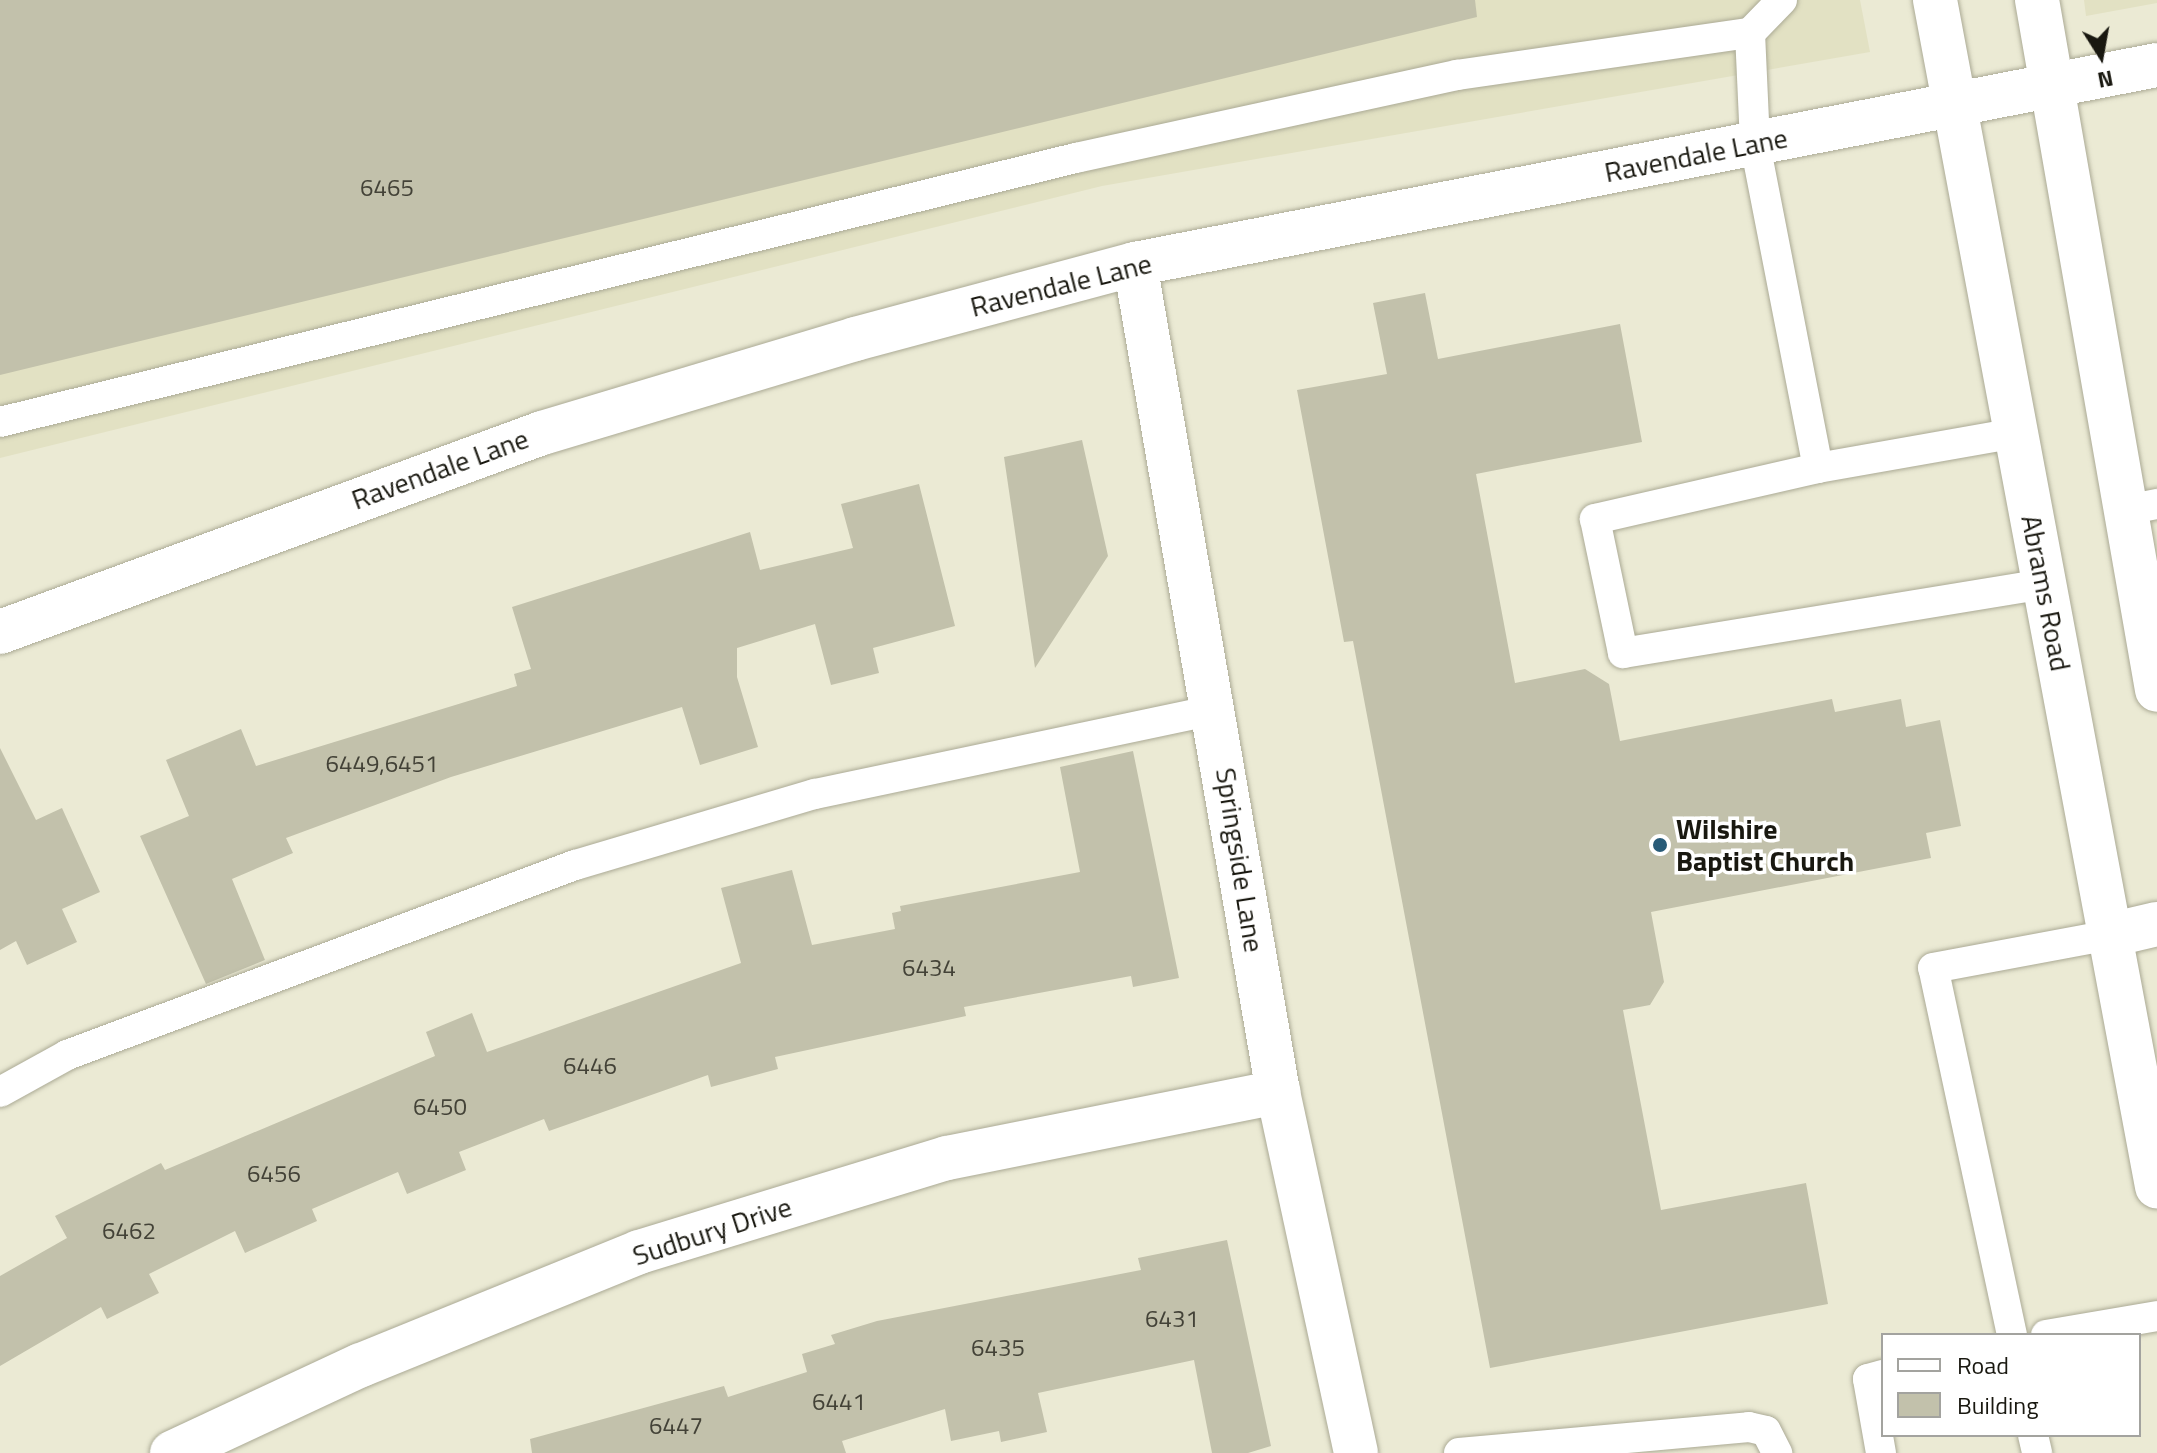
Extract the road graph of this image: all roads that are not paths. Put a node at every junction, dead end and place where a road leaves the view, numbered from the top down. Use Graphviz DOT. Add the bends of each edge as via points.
graph roads {
  1 [pos="1782,0"];
  2 [pos="1935,0"];
  3 [pos="2037,0"];
  4 [pos="1750,33"];
  5 [pos="2157,65"];
  6 [pos="2051,85"];
  7 [pos="1956,104"];
  8 [pos="1755,144"];
  9 [pos="1135,264"];
  10 [pos="0,422"];
  11 [pos="2016,433"];
  12 [pos="1818,468"];
  13 [pos="2141,507"];
  14 [pos="2045,584"];
  15 [pos="0,632"];
  16 [pos="2157,690"];
  17 [pos="1215,710"];
  18 [pos="2157,924"];
  19 [pos="2110,935"];
  20 [pos="0,1092"];
  21 [pos="1278,1092"];
  22 [pos="2157,1186"];
  23 [pos="2157,1316"];
  24 [pos="2012,1333"];
  25 [pos="2058,1333"];
  26 [pos="1881,1376"];
  27 [pos="172,1453"];
  28 [pos="1356,1453"];
  29 [pos="1459,1453"];
  30 [pos="1777,1453"];
  31 [pos="1881,1453"];
  1 -- 4 [label="lane"];
  2 -- 7 [label="street, Abrams Road"];
  3 -- 6 [label="street"];
  4 -- 8 [label="lane"];
  4 -- 10 [label="lane" via="1457,75 1076,158"];
  5 -- 6 [label="street, Ravendale Lane"];
  6 -- 7 [label="street, Ravendale Lane"];
  6 -- 13 [label="street"];
  7 -- 8 [label="street, Ravendale Lane"];
  7 -- 11 [label="street, Abrams Road"];
  8 -- 9 [label="street, Ravendale Lane"];
  8 -- 12 [label="lane"];
  9 -- 15 [label="street, Ravendale Lane" via="855,339 542,433"];
  9 -- 17 [label="street, Springside Lane"];
  11 -- 12 [label="lane"];
  11 -- 14 [label="street, Abrams Road"];
  12 -- 14 [label="lane" via="1595,519 1623,653"];
  13 -- 16 [label="street"];
  14 -- 19 [label="street, Abrams Road"];
  17 -- 20 [label="lane" via="815,794 575,865 67,1055"];
  17 -- 21 [label="street, Springside Lane"];
  18 -- 19 [label="street"];
  19 -- 22 [label="street, Abrams Road"];
  19 -- 24 [label="lane" via="1933,968"];
  21 -- 27 [label="street, Sudbury Drive" via="947,1158 639,1252 361,1365"];
  21 -- 28 [label="street, Springside Lane"];
  23 -- 25 [label="lane"];
  26 -- 31 [label="lane" via="1868,1379"];
  29 -- 30 [label="lane" via="1749,1427 1766,1431"];
}
